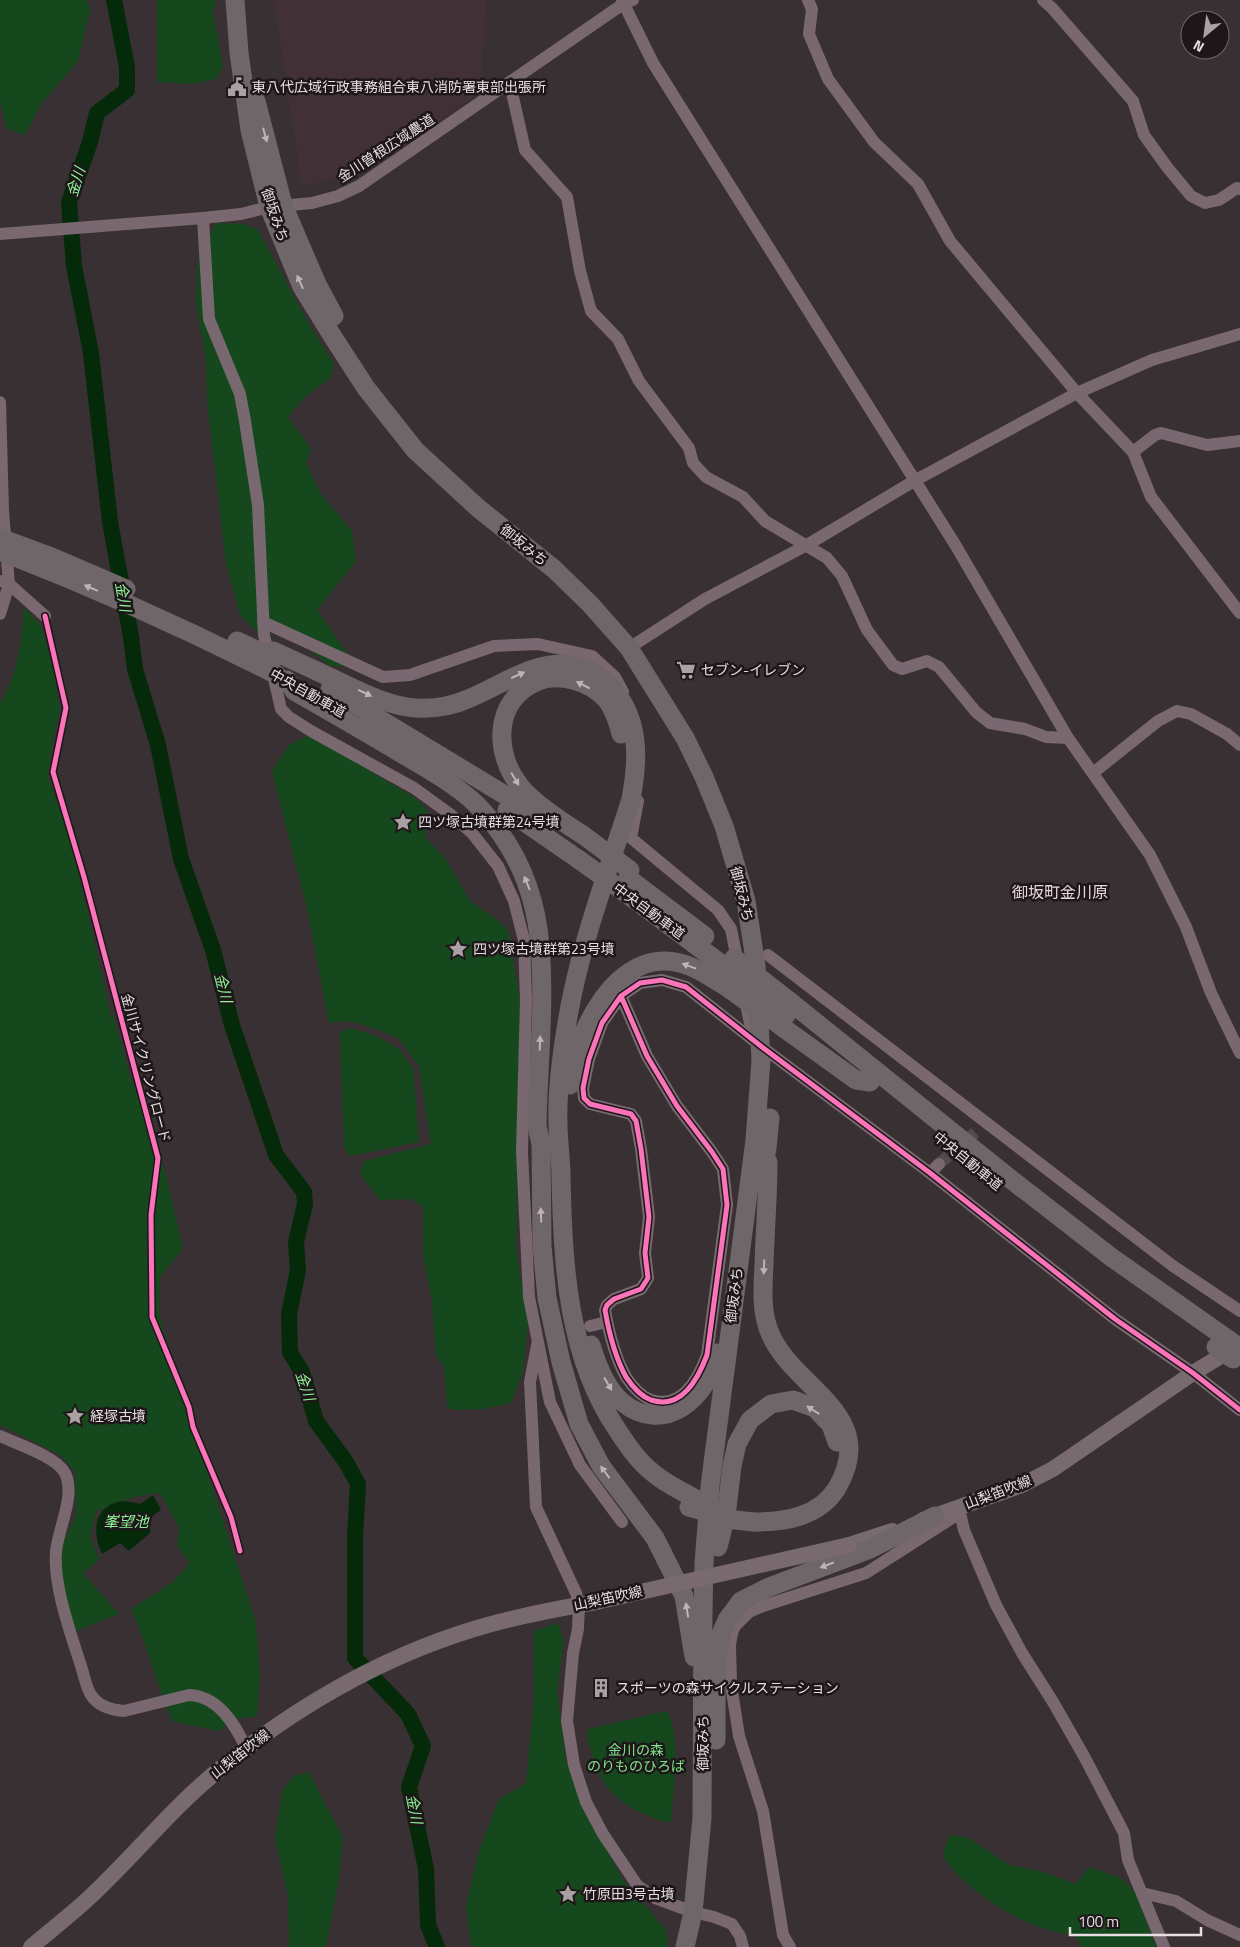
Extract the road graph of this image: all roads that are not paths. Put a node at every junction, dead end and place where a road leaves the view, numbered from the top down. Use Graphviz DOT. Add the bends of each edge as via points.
graph roads {
  1 [pos="235,0"];
  2 [pos="246,0"];
  3 [pos="808,0"];
  4 [pos="1043,0"];
  5 [pos="626,1"];
  6 [pos="510,84"];
  7 [pos="1240,189"];
  8 [pos="276,206"];
  9 [pos="203,218"];
  10 [pos="1,234"];
  11 [pos="1240,334"];
  12 [pos="1077,393"];
  13 [pos="0,402"];
  14 [pos="1240,441"];
  15 [pos="1133,452"];
  16 [pos="914,481"];
  17 [pos="2,511"];
  18 [pos="0,538"];
  19 [pos="807,545"];
  20 [pos="0,552"];
  21 [pos="4,582"];
  22 [pos="1240,613"];
  23 [pos="0,614"];
  24 [pos="45,616"];
  25 [pos="264,622"];
  26 [pos="634,645"];
  27 [pos="278,666"];
  28 [pos="1068,738"];
  29 [pos="1240,745"];
  30 [pos="1093,773"];
  31 [pos="581,846"];
  32 [pos="627,880"];
  33 [pos="768,955"];
  34 [pos="732,974"];
  35 [pos="621,996"];
  36 [pos="786,1015"];
  37 [pos="763,1048"];
  38 [pos="1240,1053"];
  39 [pos="541,1144"];
  40 [pos="761,1144"];
  41 [pos="560,1149"];
  42 [pos="542,1246"];
  43 [pos="566,1273"];
  44 [pos="1240,1311"];
  45 [pos="607,1322"];
  46 [pos="590,1326"];
  47 [pos="542,1339"];
  48 [pos="1233,1351"];
  49 [pos="712,1354"];
  50 [pos="1192,1373"];
  51 [pos="1240,1410"];
  52 [pos="0,1436"];
  53 [pos="691,1502"];
  54 [pos="961,1510"];
  55 [pos="935,1516"];
  56 [pos="753,1517"];
  57 [pos="622,1522"];
  58 [pos="718,1547"];
  59 [pos="579,1605"];
  60 [pos="716,1668"];
  61 [pos="246,1748"];
  62 [pos="704,1763"];
  63 [pos="1142,1893"];
  64 [pos="698,1913"];
  65 [pos="1240,1935"];
  66 [pos="31,1947"];
  67 [pos="686,1947"];
  68 [pos="697,1947"];
  69 [pos="743,1947"];
  70 [pos="790,1947"];
  71 [pos="1164,1947"];
  1 -- 8 [label="highway, 御坂みち" via="250,130"];
  2 -- 8 [label="highway, 御坂みち, one-way" via="255,98"];
  3 -- 12 [label="street" via="812,9 809,34 828,80 874,142 918,184 950,241"];
  4 -- 7 [label="street" via="1133,101 1144,135 1191,196 1205,203 1220,200"];
  5 -- 6 [label="street, 金川曽根広域農道"];
  5 -- 16 [label="street" via="653,63"];
  6 -- 8 [label="street, 金川曽根広域農道" via="359,186 312,203"];
  6 -- 19 [label="street" via="525,150 566,197 591,311 618,338 639,381 690,448 693,463 706,477 743,497 766,521"];
  8 -- 9 [label="street, 金川曽根広域農道"];
  8 -- 26 [label="highway, 御坂みち" via="344,336 422,439 481,495 564,562"];
  9 -- 10 [label="street, 金川曽根広域農道"];
  9 -- 25 [label="street" via="209,319 240,394 258,505"];
  11 -- 12 [label="street" via="1152,360"];
  12 -- 15 [label="street"];
  12 -- 16 [label="street"];
  13 -- 17 [label="street"];
  14 -- 15 [label="street" via="1207,445 1161,433"];
  15 -- 22 [label="street" via="1151,497"];
  16 -- 19 [label="street"];
  16 -- 28 [label="street" via="956,546"];
  17 -- 21 [label="street"];
  18 -- 27 [label="highway, bridge" via="115,584 246,645 252,643"];
  19 -- 26 [label="street" via="705,599"];
  19 -- 28 [label="street" via="827,558 842,576 867,630 893,666 902,669 926,661 939,667 976,712 990,723 1025,729 1046,737"];
  27 -- 20 [label="highway, 中央自動車道, one-way, bridge"];
  21 -- 23 [label="street"];
  21 -- 24 [label="street"];
  25 -- 37 [label="street" via="383,677 410,676 494,646 538,644 592,656 615,677 634,712 642,749 641,786 631,838 718,910 731,929"];
  25 -- 47 [label="street" via="281,709 311,731 414,788 450,814 472,833 498,866 514,902 524,940 526,1000 522,1152 529,1297"];
  26 -- 33 [label="highway, 御坂みち" via="695,731 727,803 758,900"];
  26 -- 37 [label="highway, 御坂みち" via="685,738 724,826 747,911 756,966"];
  27 -- 31 [label="highway, 中央自動車道" via="511,812"];
  27 -- 31 [label="highway, 中央自動車道" via="332,690 471,773"];
  39 -- 27 [label="highway, one-way" via="537,1126 542,982 540,946 532,894 522,868 509,845 476,804 434,773 294,691"];
  27 -- 41 [label="highway, one-way" via="397,706 416,708 447,706 468,700 530,669 559,663 588,670 612,687 622,700 634,730 637,761 631,799 587,936 568,1019 558,1102"];
  28 -- 30 [label="street"];
  29 -- 30 [label="street" via="1192,714 1177,711 1158,721"];
  30 -- 38 [label="street" via="1157,867"];
  31 -- 32 [label="highway, 中央自動車道, bridge"];
  39 -- 31 [label="highway, one-way" via="546,1127 559,1013 593,881 618,812 625,766 618,719 606,699 573,679 554,678 536,682 511,704 502,723 501,740 508,767 520,787 552,814"];
  32 -- 34 [label="highway, 中央自動車道"];
  32 -- 34 [label="highway, 中央自動車道" via="682,918"];
  33 -- 37 [label="highway, 御坂みち"];
  33 -- 44 [label="street" via="982,1127"];
  34 -- 36 [label="highway, 中央自動車道, bridge"];
  34 -- 36 [label="highway, bridge"];
  34 -- 41 [label="highway, one-way" via="666,962 637,968 614,985 595,1010 580,1042 571,1081 568,1126"];
  35 -- 37 [label="street" via="640,984 655,981 686,986"];
  35 -- 45 [label="street" via="602,1023 589,1058 583,1088 584,1098 590,1104 631,1114 636,1121 649,1217 645,1253 648,1278 641,1289 607,1305"];
  35 -- 49 [label="street" via="647,1056 677,1106 723,1169 727,1205"];
  36 -- 48 [label="highway, 中央自動車道" via="1020,1187"];
  36 -- 48 [label="highway, 中央自動車道" via="1106,1268"];
  37 -- 40 [label="highway, 御坂みち"];
  37 -- 50 [label="street" via="934,1169 1115,1319"];
  42 -- 39 [label="highway, one-way"];
  40 -- 49 [label="highway" via="739,1212"];
  40 -- 56 [label="highway, one-way" via="768,1179 762,1304 768,1330 796,1371 838,1414 847,1438 849,1460 832,1496 816,1509 776,1522"];
  40 -- 58 [label="highway, 御坂みち" via="760,1182 724,1460"];
  40 -- 62 [label="highway, 御坂みち" via="710,1486 704,1582"];
  41 -- 43 [label="highway"];
  42 -- 53 [label="highway" via="578,1376 598,1418 616,1448 641,1476 657,1490"];
  62 -- 42 [label="highway, one-way" via="696,1668 684,1596 655,1538 601,1466 580,1424 561,1362"];
  43 -- 49 [label="highway, one-way" via="595,1358 609,1387 622,1402 641,1413 663,1415 683,1408 707,1384"];
  43 -- 53 [label="highway" via="572,1318 591,1384 610,1419 633,1453 652,1473"];
  45 -- 46 [label="street"];
  45 -- 49 [label="street" via="626,1376 636,1391 647,1399 669,1402 678,1398 690,1388 708,1355"];
  47 -- 57 [label="street" via="550,1402 580,1465"];
  47 -- 59 [label="street" via="530,1382 536,1507"];
  48 -- 50 [label="main road, 山梨笛吹線"];
  50 -- 51 [label="street"];
  50 -- 54 [label="main road, 山梨笛吹線" via="1053,1470"];
  52 -- 61 [label="street" via="50,1458 65,1474 67,1501 56,1552 57,1576 72,1639 92,1696 105,1707 124,1711 197,1695 210,1700 225,1714 238,1730"];
  53 -- 56 [label="highway"];
  54 -- 55 [label="main road, 山梨笛吹線"];
  54 -- 63 [label="street" via="964,1530 996,1605 1085,1758 1124,1833 1128,1860"];
  54 -- 70 [label="street" via="866,1573 749,1612 732,1633 732,1685 739,1736 763,1811 783,1936"];
  55 -- 59 [label="main road, 山梨笛吹線, bridge" via="849,1545"];
  55 -- 60 [label="highway, one-way" via="870,1549 741,1601 721,1634"];
  56 -- 58 [label="highway, one-way" via="812,1500 836,1470 839,1447 831,1425 814,1408 793,1400 770,1404 750,1420 737,1444"];
  58 -- 60 [label="highway, 御坂みち"];
  59 -- 61 [label="main road, 山梨笛吹線" via="476,1628 416,1649 342,1686"];
  59 -- 64 [label="street" via="567,1721 574,1765 586,1802 637,1885 655,1898"];
  60 -- 64 [label="highway, 御坂みち" via="716,1789"];
  61 -- 66 [label="main road, 山梨笛吹線" via="194,1792 91,1896"];
  62 -- 64 [label="highway, 御坂みち"];
  63 -- 65 [label="street" via="1176,1901"];
  63 -- 71 [label="street"];
  64 -- 67 [label="highway, 御坂みち"];
  64 -- 68 [label="highway, 御坂みち"];
  64 -- 69 [label="street" via="732,1924"];
}
